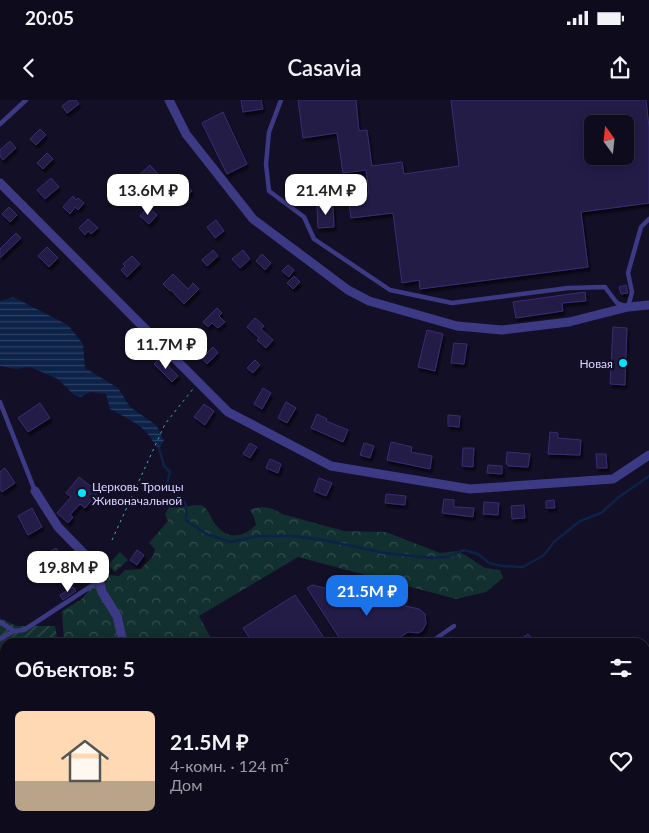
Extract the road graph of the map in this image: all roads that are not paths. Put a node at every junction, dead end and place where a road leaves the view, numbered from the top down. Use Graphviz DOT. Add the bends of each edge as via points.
graph roads {
  1 [pos="26,100"];
  2 [pos="169,100"];
  3 [pos="281,100"];
  4 [pos="0,124"];
  5 [pos="0,183"];
  6 [pos="649,219"];
  7 [pos="649,305"];
  8 [pos="628,307"];
  9 [pos="0,402"];
  10 [pos="649,455"];
  11 [pos="35,491"];
  12 [pos="99,581"];
  13 [pos="0,622"];
  14 [pos="454,626"];
  15 [pos="14,631"];
  16 [pos="2,638"];
  17 [pos="122,638"];
  18 [pos="438,638"];
  1 -- 4 [label="lane"];
  2 -- 8 [label="street" via="186,134 253,220 348,290 369,301 456,326 502,330 569,322"];
  3 -- 8 [label="lane" via="269,132 266,164 269,191 304,216 314,240 390,290 452,303 568,288 605,287 617,304"];
  5 -- 10 [label="street" via="228,412 331,466 470,489 613,479"];
  6 -- 8 [label="lane" via="641,227 628,273 632,292"];
  7 -- 8 [label="street"];
  9 -- 11 [label="lane"];
  11 -- 12 [label="street" via="58,527 96,566"];
  12 -- 15 [label="lane" via="24,630"];
  12 -- 17 [label="street" via="117,616"];
  13 -- 15 [label="lane"];
  14 -- 18 [label="lane"];
  15 -- 16 [label="lane"];
}
